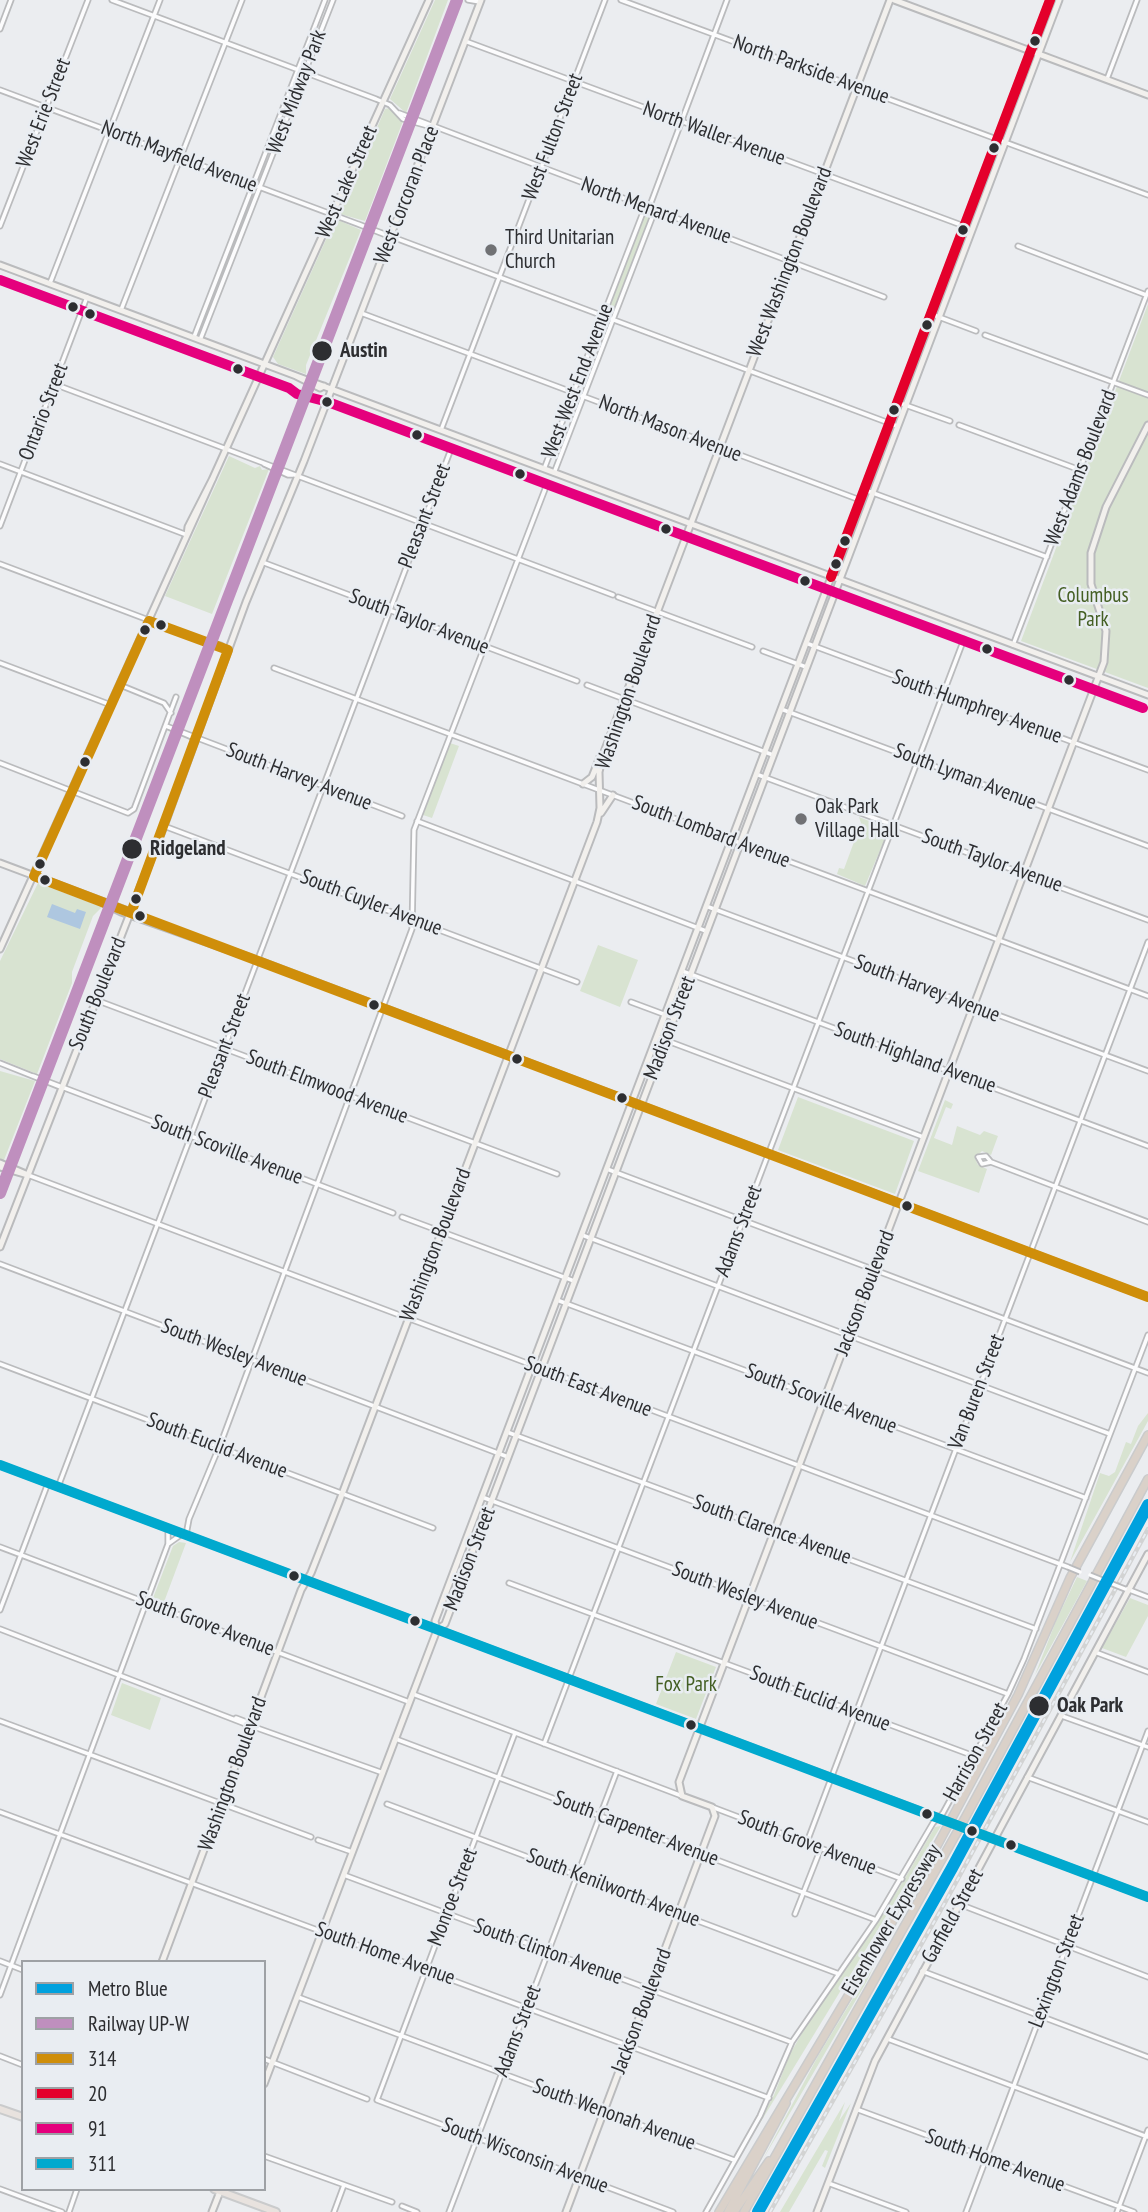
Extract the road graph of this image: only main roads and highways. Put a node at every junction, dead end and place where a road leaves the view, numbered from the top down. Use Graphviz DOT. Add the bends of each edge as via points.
graph roads {
  1 [pos="1148,1435"];
  2 [pos="1148,1479"];
  3 [pos="792,2086"];
  4 [pos="0,2109"];
  5 [pos="21,2116"];
  6 [pos="777,2152"];
  7 [pos="221,2191"];
  8 [pos="276,2212"];
  9 [pos="719,2212"];
  10 [pos="728,2212"];
  11 [pos="734,2212"];
  12 [pos="744,2212"];
  1 -- 3 [label="highway, Eisenhower Expressway" via="1070,1578 1018,1695 931,1857"];
  2 -- 6 [label="highway, Eisenhower Expressway"];
  3 -- 9 [label="highway, Eisenhower Expressway"];
  3 -- 10 [label="highway"];
  4 -- 5 [label="main road"];
  6 -- 11 [label="highway"];
  6 -- 12 [label="highway, Eisenhower Expressway"];
  7 -- 8 [label="main road"];
}
